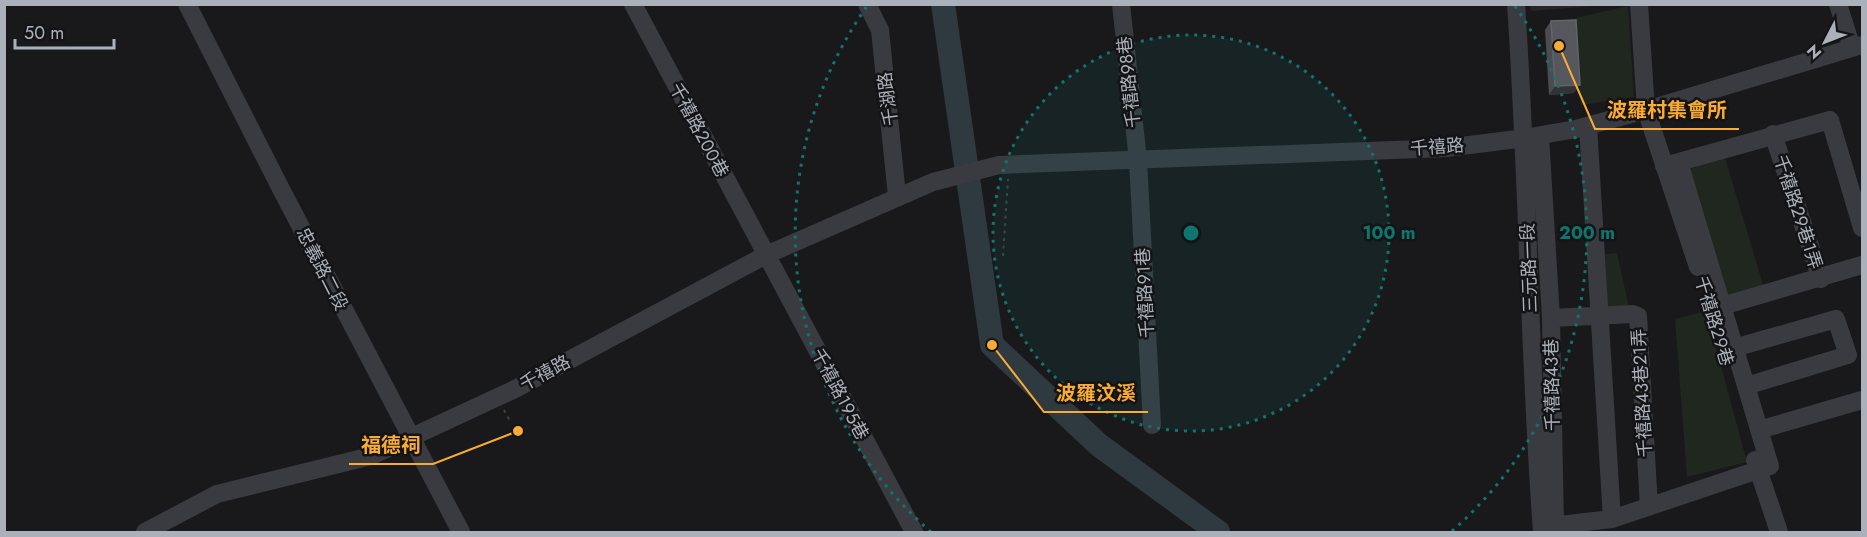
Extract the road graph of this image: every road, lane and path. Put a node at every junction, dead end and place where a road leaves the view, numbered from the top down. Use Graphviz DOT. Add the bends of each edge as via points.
graph roads {
  1 [pos="187,4"];
  2 [pos="633,4"];
  3 [pos="867,4"];
  4 [pos="1121,4"];
  5 [pos="1516,4"];
  6 [pos="1639,4"];
  7 [pos="1839,4"];
  8 [pos="1857,47"];
  9 [pos="1646,110"];
  10 [pos="1588,126"];
  11 [pos="1773,134"];
  12 [pos="1532,137"];
  13 [pos="1138,160"];
  14 [pos="1004,164"];
  15 [pos="1672,164"];
  16 [pos="897,196"];
  17 [pos="1863,228"];
  18 [pos="766,255"];
  19 [pos="1003,255"];
  20 [pos="1863,265"];
  21 [pos="1821,279"];
  22 [pos="1722,306"];
  23 [pos="1602,317"];
  24 [pos="1551,318"];
  25 [pos="1734,348"];
  26 [pos="1855,352"];
  27 [pos="1746,386"];
  28 [pos="1863,400"];
  29 [pos="1152,425"];
  30 [pos="1759,430"];
  31 [pos="410,438"];
  32 [pos="1757,470"];
  33 [pos="1649,507"];
  34 [pos="1612,519"];
  35 [pos="1546,528"];
  36 [pos="145,532"];
  37 [pos="461,532"];
  38 [pos="914,532"];
  39 [pos="1779,532"];
  1 -- 31 [label="street, 忠義路二段"];
  2 -- 18 [label="street, 千禧路200巷"];
  3 -- 16 [label="street, 千湖路" via="880,30"];
  4 -- 13 [label="street, 千禧路98巷"];
  5 -- 12 [label="street, 三元路一段"];
  6 -- 9 [label="street, 千禧路29巷"];
  7 -- 8 [label="street"];
  8 -- 9 [label="street, 千禧路"];
  9 -- 10 [label="street, 千禧路"];
  9 -- 15 [label="street, 千禧路29巷"];
  10 -- 12 [label="street, 千禧路"];
  10 -- 23 [label="street"];
  11 -- 15 [label="street, 千禧路29巷1弄"];
  11 -- 17 [label="street" via="1830,120"];
  11 -- 21 [label="street, 千禧路29巷1弄"];
  12 -- 13 [label="street, 千禧路" via="1446,148"];
  12 -- 24 [label="street, 千禧路43巷"];
  12 -- 35 [label="street, 三元路一段" via="1532,359"];
  13 -- 14 [label="street, 千禧路"];
  13 -- 29 [label="street, 千禧路91巷"];
  14 -- 16 [label="street, 千禧路" via="933,182"];
  14 -- 19 [label="path"];
  15 -- 22 [label="street"];
  15 -- 32 [label="street, 千禧路29巷"];
  16 -- 18 [label="street, 千禧路"];
  18 -- 31 [label="street, 千禧路" via="514,389"];
  18 -- 38 [label="street, 千禧路195巷"];
  20 -- 21 [label="street"];
  21 -- 22 [label="street"];
  22 -- 25 [label="street"];
  23 -- 24 [label="street, 千禧路43巷21弄"];
  23 -- 33 [label="street, 千禧路43巷21弄" via="1638,316"];
  23 -- 34 [label="street, 千禧路43巷21弄"];
  24 -- 35 [label="street, 千禧路43巷"];
  25 -- 26 [label="street" via="1836,319"];
  25 -- 27 [label="street"];
  26 -- 27 [label="street"];
  27 -- 30 [label="street"];
  28 -- 30 [label="street"];
  30 -- 32 [label="street" via="1770,466"];
  31 -- 36 [label="street, 千禧路" via="371,456 217,494"];
  31 -- 37 [label="street, 忠義路二段"];
  32 -- 33 [label="street"];
  32 -- 39 [label="street, 千禧路29巷"];
  33 -- 34 [label="street"];
  34 -- 35 [label="street"];
}
